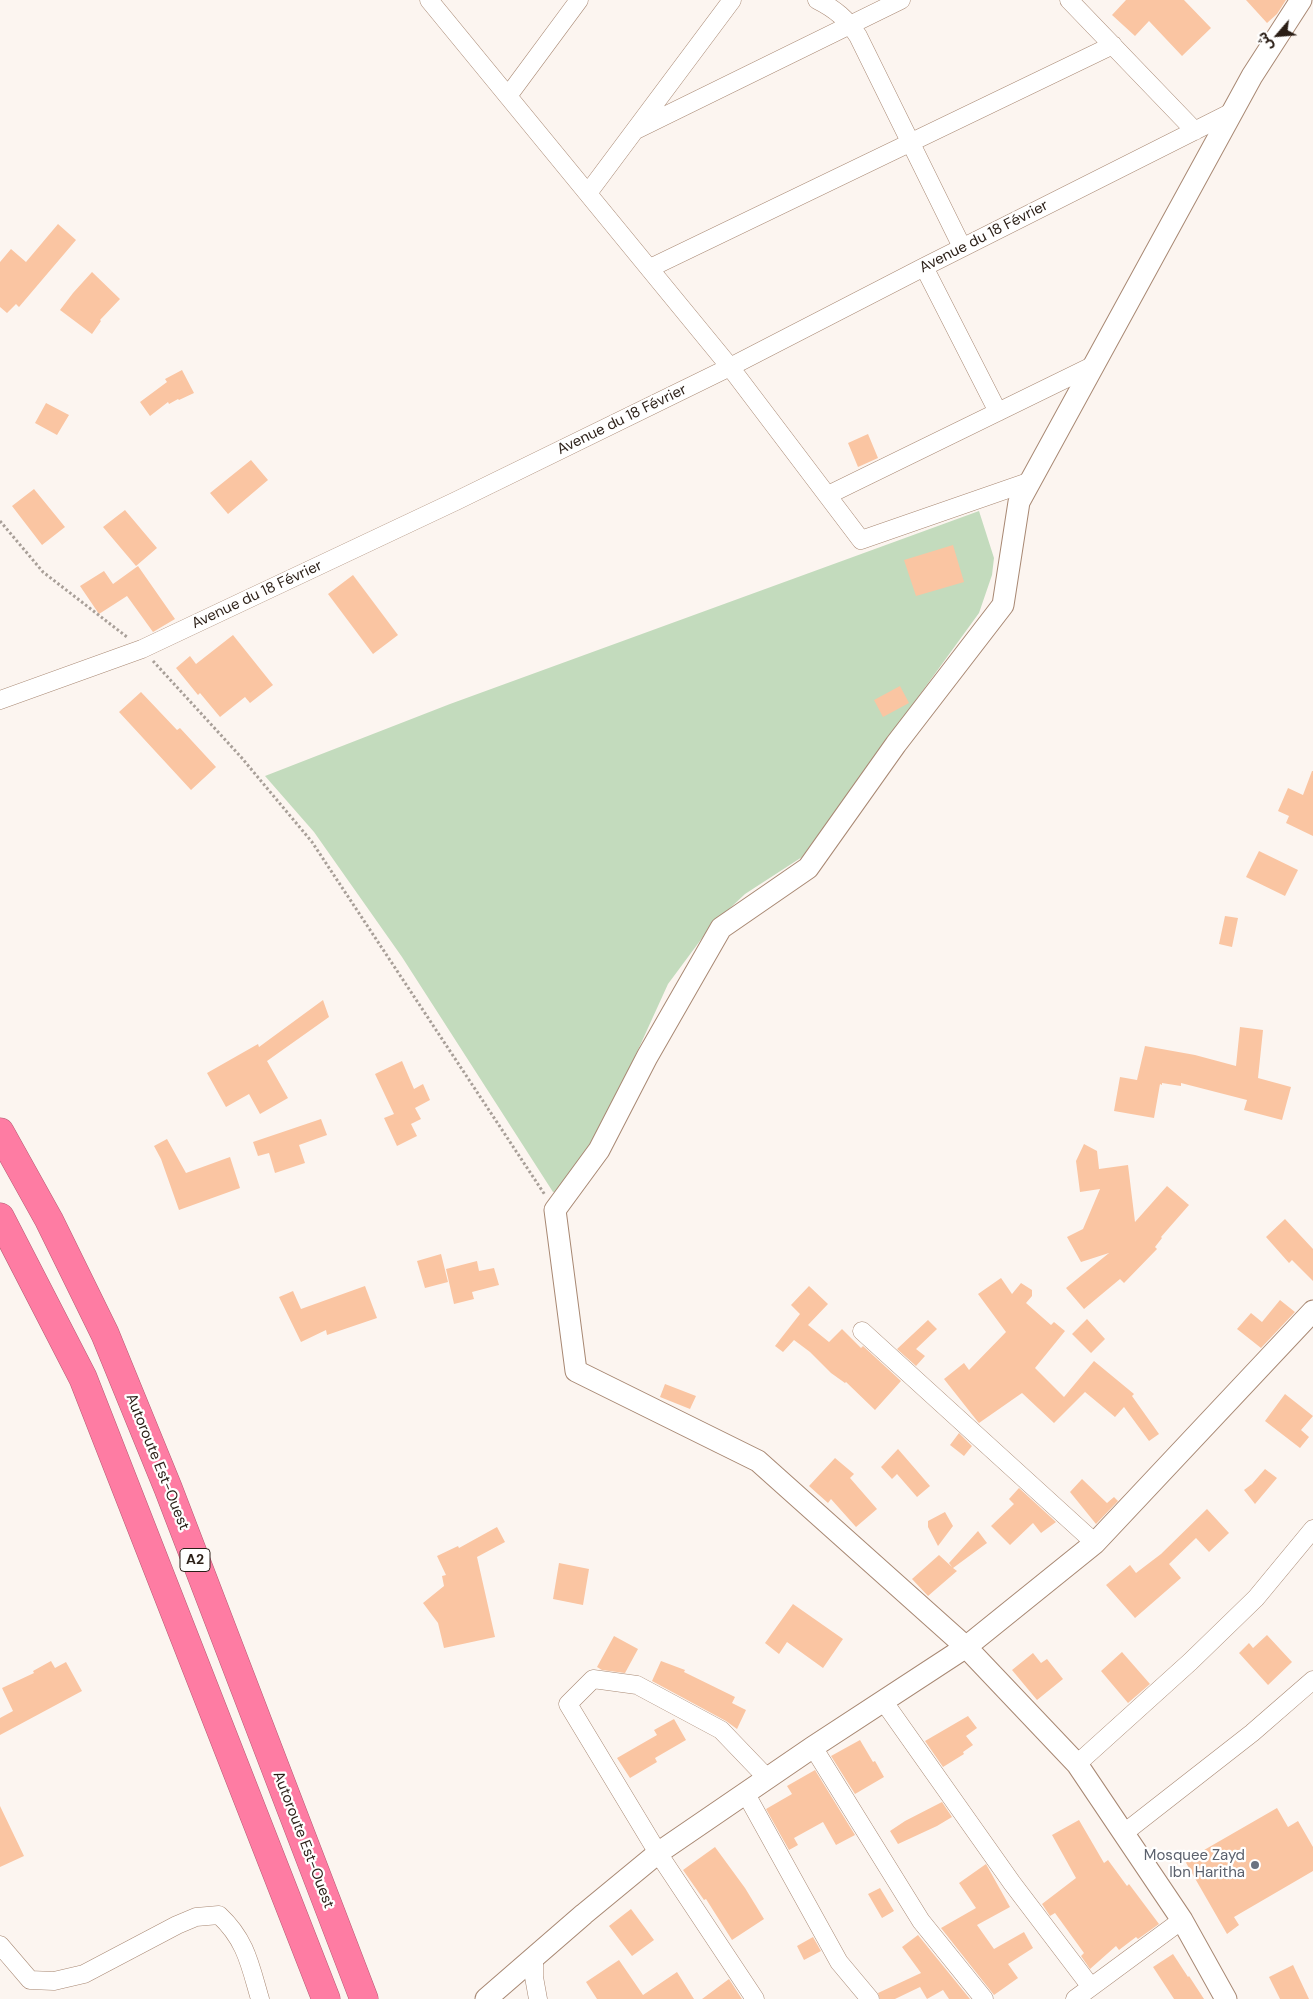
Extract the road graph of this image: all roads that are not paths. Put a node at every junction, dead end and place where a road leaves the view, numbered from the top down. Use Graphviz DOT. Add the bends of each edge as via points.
graph roads {
  1 [pos="429,0"];
  2 [pos="579,0"];
  3 [pos="732,0"];
  4 [pos="817,0"];
  5 [pos="901,0"];
  6 [pos="1069,0"];
  7 [pos="1301,0"];
  8 [pos="851,25"];
  9 [pos="1113,45"];
  10 [pos="508,96"];
  11 [pos="1232,112"];
  12 [pos="636,130"];
  13 [pos="1195,131"];
  14 [pos="911,143"];
  15 [pos="588,193"];
  16 [pos="962,248"];
  17 [pos="924,266"];
  18 [pos="650,268"];
  19 [pos="1094,365"];
  20 [pos="730,367"];
  21 [pos="998,412"];
  22 [pos="1031,481"];
  23 [pos="828,495"];
  24 [pos="0,700"];
  25 [pos="0,1132"];
  26 [pos="0,1218"];
  27 [pos="1313,1311"];
  28 [pos="862,1331"];
  29 [pos="1313,1529"];
  30 [pos="1095,1543"];
  31 [pos="966,1647"];
  32 [pos="1313,1680"];
  33 [pos="884,1702"];
  34 [pos="813,1747"];
  35 [pos="1076,1764"];
  36 [pos="768,1779"];
  37 [pos="746,1794"];
  38 [pos="1124,1834"];
  39 [pos="658,1853"];
  40 [pos="1182,1920"];
  41 [pos="0,1946"];
  42 [pos="534,1957"];
  43 [pos="1091,1987"];
  44 [pos="260,1999"];
  45 [pos="326,1999"];
  46 [pos="364,1999"];
  47 [pos="486,1999"];
  48 [pos="538,1999"];
  49 [pos="755,1999"];
  50 [pos="870,1999"];
  51 [pos="984,1999"];
  52 [pos="1075,1999"];
  53 [pos="1226,1999"];
  1 -- 10 [label="street"];
  2 -- 10 [label="street"];
  3 -- 12 [label="street"];
  4 -- 8 [label="street" via="838,12"];
  5 -- 8 [label="street"];
  6 -- 9 [label="street"];
  7 -- 11 [label="street"];
  8 -- 12 [label="street"];
  8 -- 14 [label="street"];
  9 -- 13 [label="street"];
  9 -- 14 [label="street"];
  10 -- 15 [label="street"];
  11 -- 13 [label="street, Avenue du 18 Février"];
  11 -- 19 [label="street"];
  12 -- 15 [label="street"];
  13 -- 16 [label="street, Avenue du 18 Février"];
  14 -- 16 [label="street"];
  14 -- 18 [label="street"];
  15 -- 18 [label="street"];
  16 -- 17 [label="street, Avenue du 18 Février"];
  17 -- 20 [label="street, Avenue du 18 Février"];
  17 -- 21 [label="street"];
  18 -- 20 [label="street"];
  19 -- 21 [label="street"];
  19 -- 22 [label="street"];
  20 -- 23 [label="street"];
  20 -- 24 [label="street, Avenue du 18 Février" via="142,649"];
  21 -- 23 [label="street"];
  22 -- 23 [label="street" via="861,540"];
  22 -- 31 [label="street" via="1019,502 1003,605 896,744 808,868 721,928 647,1057 599,1150 555,1210 576,1371 758,1460"];
  25 -- 46 [label="highway, Autoroute Est-Ouest / A2" via="49,1220 105,1334 168,1488"];
  26 -- 45 [label="highway, A2" via="83,1378"];
  27 -- 30 [label="street"];
  28 -- 30 [label="street"];
  29 -- 35 [label="street" via="1256,1598"];
  30 -- 31 [label="street"];
  31 -- 33 [label="street"];
  31 -- 35 [label="street"];
  32 -- 38 [label="street" via="1252,1733"];
  33 -- 34 [label="street"];
  33 -- 43 [label="street" via="1012,1883"];
  34 -- 36 [label="street"];
  34 -- 51 [label="street" via="921,1921"];
  35 -- 38 [label="street"];
  36 -- 37 [label="street"];
  36 -- 39 [label="street" via="721,1730 637,1685 592,1679 568,1704"];
  37 -- 39 [label="street"];
  37 -- 50 [label="street" via="840,1962"];
  38 -- 40 [label="street"];
  39 -- 42 [label="street"];
  39 -- 49 [label="street"];
  40 -- 43 [label="street"];
  40 -- 53 [label="street"];
  41 -- 44 [label="street" via="30,1980 54,1981 84,1974 196,1917 219,1915 233,1928 246,1952"];
  42 -- 47 [label="street"];
  42 -- 48 [label="street"];
  43 -- 52 [label="street"];
}
